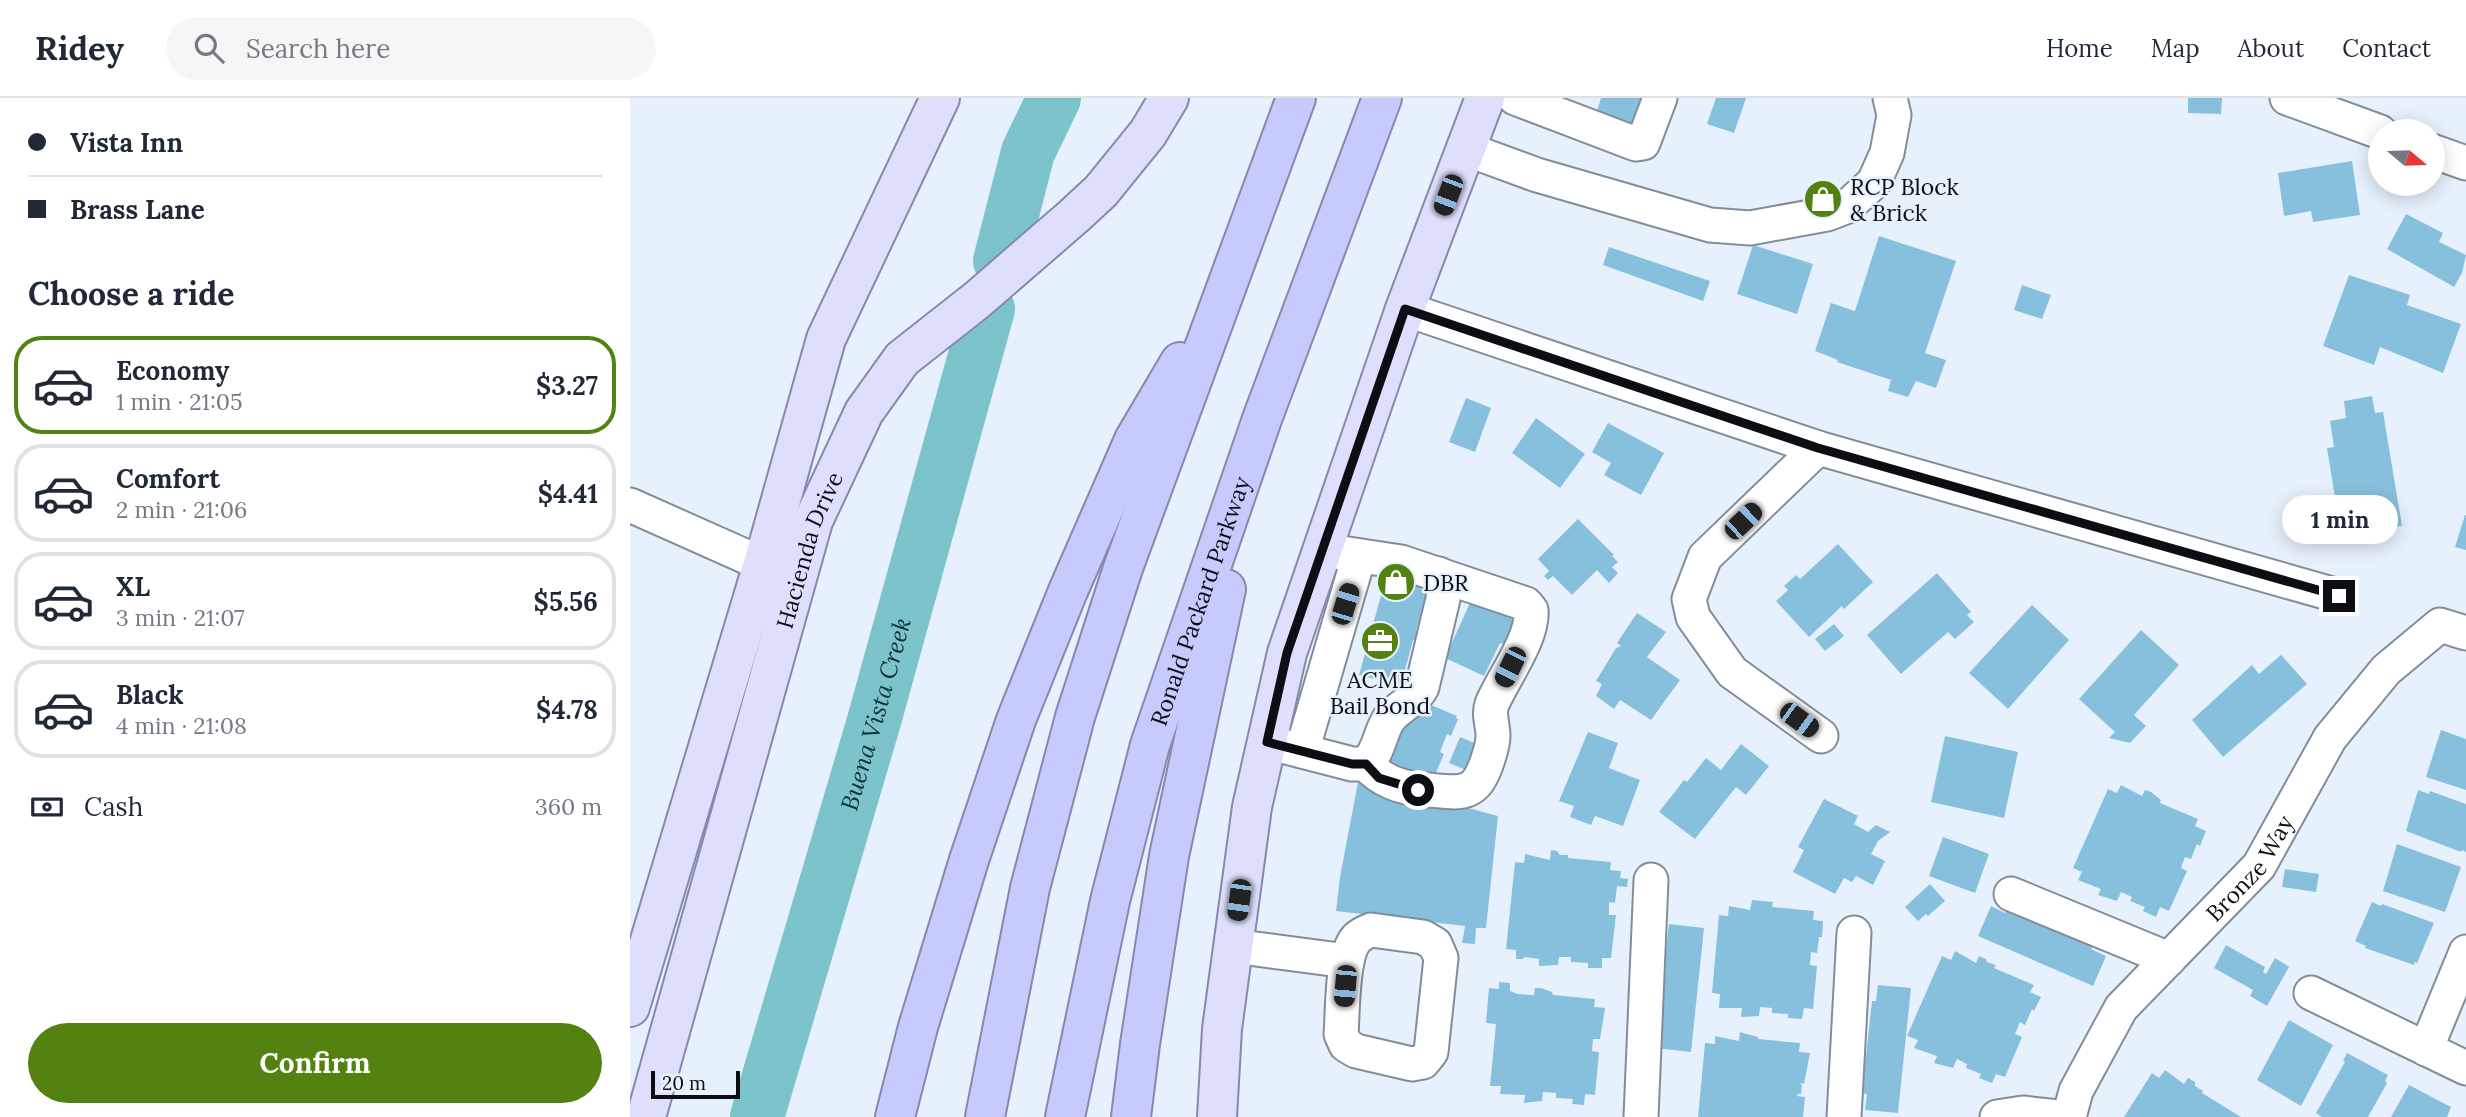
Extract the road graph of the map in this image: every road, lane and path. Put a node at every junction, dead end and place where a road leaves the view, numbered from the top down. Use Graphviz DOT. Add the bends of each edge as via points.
graph roads {
  1 [pos="940,98"];
  2 [pos="1168,98"];
  3 [pos="1296,98"];
  4 [pos="1382,98"];
  5 [pos="1485,98"];
  6 [pos="1515,98"];
  7 [pos="1660,98"];
  8 [pos="1890,98"];
  9 [pos="2287,98"];
  10 [pos="2368,128"];
  11 [pos="1466,149"];
  12 [pos="2445,156"];
  13 [pos="2466,163"];
  14 [pos="1229,279"];
  15 [pos="1405,309"];
  16 [pos="1262,419"];
  17 [pos="1818,448"];
  18 [pos="630,506"];
  19 [pos="1322,550"];
  20 [pos="1359,556"];
  21 [pos="779,572"];
  22 [pos="1440,574"];
  23 [pos="2339,596"];
  24 [pos="2453,629"];
  25 [pos="1821,736"];
  26 [pos="1284,746"];
  27 [pos="1366,764"];
  28 [pos="1651,880"];
  29 [pos="2011,894"];
  30 [pos="1854,933"];
  31 [pos="1233,946"];
  32 [pos="2466,952"];
  33 [pos="2169,959"];
  34 [pos="1347,961"];
  35 [pos="2311,993"];
  36 [pos="630,1007"];
  37 [pos="2426,1049"];
  38 [pos="2466,1068"];
  39 [pos="646,1117"];
  40 [pos="895,1117"];
  41 [pos="985,1117"];
  42 [pos="1065,1117"];
  43 [pos="1131,1117"];
  44 [pos="1217,1117"];
  45 [pos="1641,1117"];
  46 [pos="1844,1117"];
  47 [pos="1997,1117"];
  48 [pos="2058,1117"];
  49 [pos="2069,1117"];
  1 -- 21 [label="main road, Hacienda Drive" via="826,339"];
  2 -- 21 [label="main road, Hacienda Drive" via="1148,133 1101,191 902,359 864,412 813,521"];
  3 -- 14 [label="highway"];
  4 -- 16 [label="highway, Ronald Packard Parkway"];
  5 -- 11 [label="main road"];
  6 -- 7 [label="street" via="1636,144 1643,144"];
  8 -- 11 [label="street" via="1894,115 1887,153 1874,182 1848,206 1828,214 1750,228 1710,225 1537,175"];
  9 -- 10 [label="street"];
  11 -- 15 [label="main road"];
  12 -- 13 [label="street"];
  14 -- 40 [label="highway" via="1134,440 1021,707 969,860"];
  14 -- 41 [label="highway" via="1123,568 1075,717 1030,888"];
  15 -- 17 [label="street"];
  15 -- 19 [label="main road"];
  16 -- 42 [label="highway, Ronald Packard Parkway" via="1150,745 1110,901"];
  16 -- 43 [label="highway" via="1169,856"];
  17 -- 23 [label="street"];
  17 -- 25 [label="street" via="1705,557 1689,599 1693,617 1732,672"];
  18 -- 21 [label="street"];
  19 -- 20 [label="street"];
  19 -- 26 [label="main road" via="1287,653"];
  20 -- 22 [label="street"];
  20 -- 26 [label="street"];
  21 -- 36 [label="main road, Hacienda Drive"];
  21 -- 39 [label="main road, Hacienda Drive"];
  22 -- 27 [label="street" via="1443,598 1422,687 1390,718"];
  22 -- 27 [label="street" via="1526,604 1531,610 1530,626 1491,707 1493,739 1481,779 1473,789 1418,790 1379,778"];
  24 -- 33 [label="street, Bronze Way" via="2386,670 2330,737 2259,866"];
  26 -- 27 [label="street"];
  26 -- 31 [label="main road" via="1252,807"];
  28 -- 45 [label="street"];
  29 -- 33 [label="street"];
  30 -- 46 [label="street"];
  31 -- 34 [label="street"];
  31 -- 44 [label="main road"];
  32 -- 37 [label="street"];
  33 -- 49 [label="street, Bronze Way" via="2121,1008 2076,1091"];
  35 -- 37 [label="street"];
  37 -- 38 [label="street"];
  47 -- 48 [label="street" via="2023,1113"];
}
